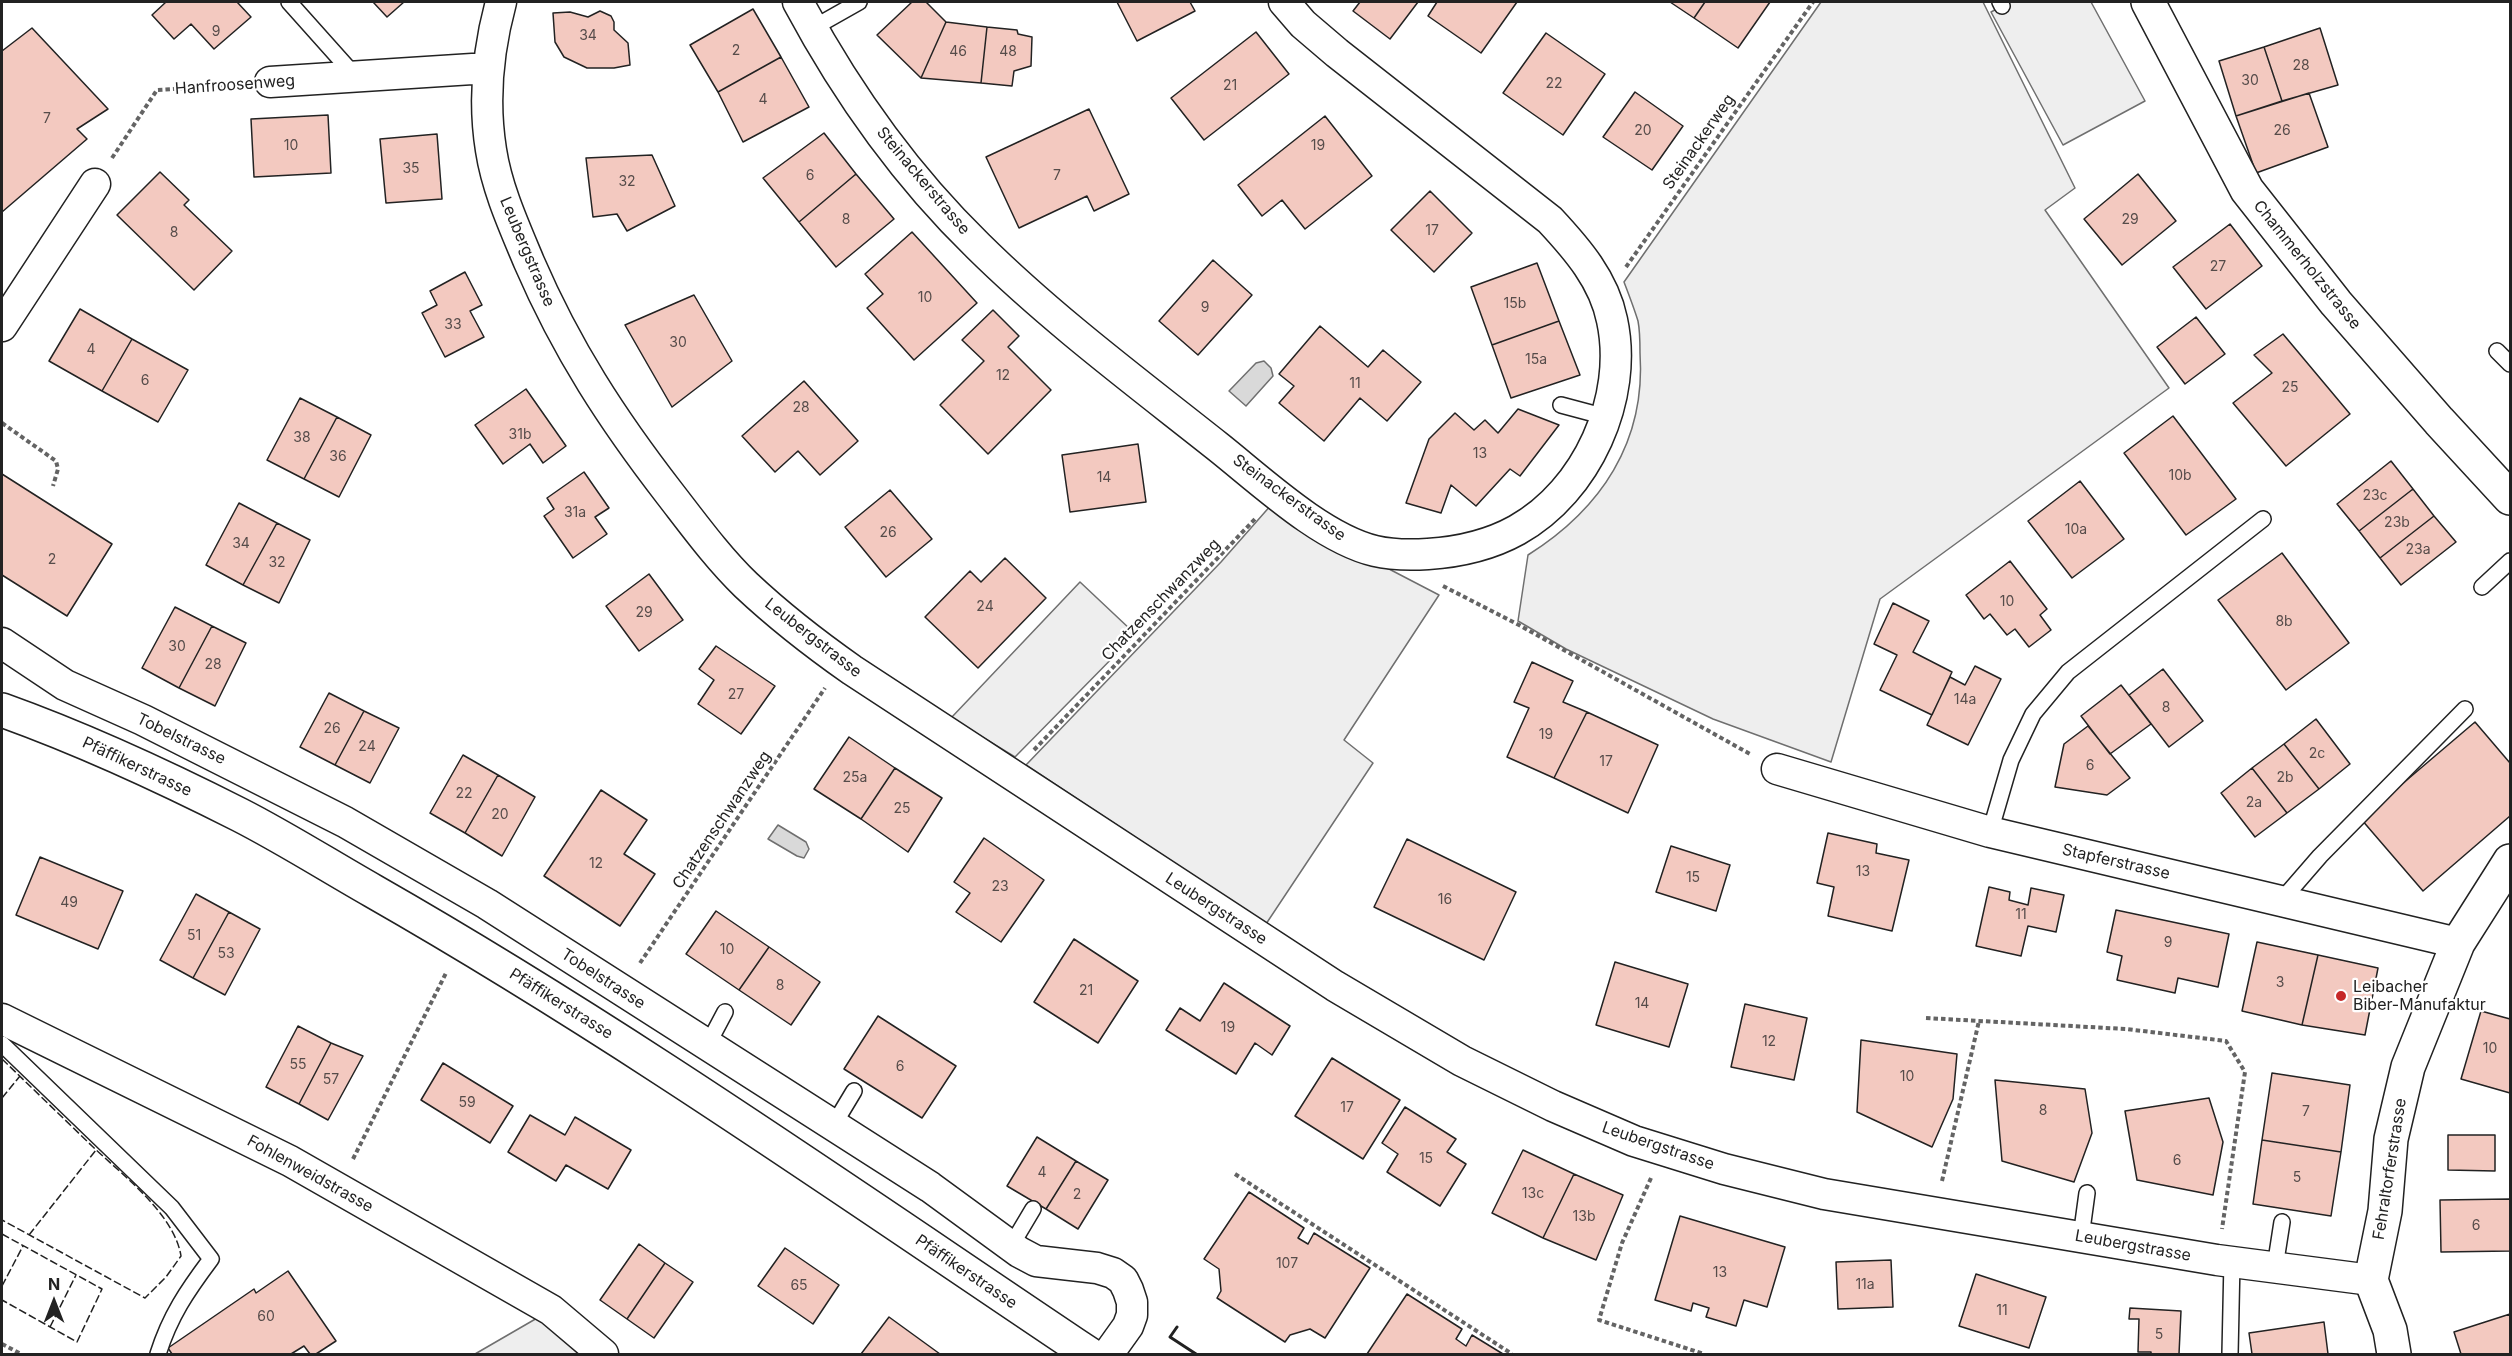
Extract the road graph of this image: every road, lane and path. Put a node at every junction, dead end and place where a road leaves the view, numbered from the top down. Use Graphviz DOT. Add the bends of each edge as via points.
graph roads {
  1 [pos="289,2"];
  2 [pos="501,2"];
  3 [pos="798,2"];
  4 [pos="859,2"];
  5 [pos="1284,2"];
  6 [pos="1813,2"];
  7 [pos="2148,2"];
  8 [pos="813,28"];
  9 [pos="488,68"];
  10 [pos="356,77"];
  11 [pos="270,82"];
  12 [pos="95,184"];
  13 [pos="1605,297"];
  14 [pos="5,311"];
  15 [pos="2497,351"];
  16 [pos="2511,364"];
  17 [pos="1561,405"];
  18 [pos="1606,417"];
  19 [pos="2,423"];
  20 [pos="53,486"];
  21 [pos="1278,494"];
  22 [pos="2511,498"];
  23 [pos="2263,519"];
  24 [pos="2511,561"];
  25 [pos="1435,582"];
  26 [pos="2482,587"];
  27 [pos="2,643"];
  28 [pos="842,663"];
  29 [pos="2,710"];
  30 [pos="2465,710"];
  31 [pos="1777,769"];
  32 [pos="1011,774"];
  33 [pos="1990,832"];
  34 [pos="2511,861"];
  35 [pos="2281,901"];
  36 [pos="2458,943"];
  37 [pos="443,978"];
  38 [pos="621,991"];
  39 [pos="725,1012"];
  40 [pos="1926,1018"];
  41 [pos="2,1019"];
  42 [pos="1979,1021"];
  43 [pos="2,1044"];
  44 [pos="706,1046"];
  45 [pos="854,1091"];
  46 [pos="833,1126"];
  47 [pos="1664,1150"];
  48 [pos="352,1160"];
  49 [pos="1235,1174"];
  50 [pos="2087,1192"];
  51 [pos="1033,1209"];
  52 [pos="1934,1212"];
  53 [pos="2282,1222"];
  54 [pos="2081,1237"];
  55 [pos="1011,1246"];
  56 [pos="2225,1261"];
  57 [pos="2275,1267"];
  58 [pos="2372,1280"];
  59 [pos="2,1344"];
  60 [pos="21,1354"];
  61 [pos="158,1354"];
  62 [pos="603,1354"];
  63 [pos="1089,1354"];
  64 [pos="1108,1354"];
  65 [pos="1512,1354"];
  66 [pos="1704,1354"];
  67 [pos="2230,1354"];
  68 [pos="2394,1354"];
  1 -- 10 [label="lane"];
  2 -- 9 [label="street, Leubergstrasse"];
  3 -- 8 [label="street, Steinackerstrasse"];
  4 -- 8 [label="lane"];
  5 -- 13 [label="street, Steinackerstrasse" via="1344,59 1550,220 1575,247"];
  6 -- 13 [label="path, Steinackerweg"];
  7 -- 22 [label="main road, Chammerholzstrasse" via="2247,190 2336,303"];
  8 -- 21 [label="street, Steinackerstrasse" via="885,138 976,244 1069,329"];
  9 -- 10 [label="street, Hanfroosenweg"];
  9 -- 28 [label="street, Leubergstrasse" via="491,151 502,194 536,278 581,368 699,533 744,583"];
  10 -- 11 [label="street, Hanfroosenweg"];
  11 -- 12 [label="path, Hanfroosenweg" via="157,90"];
  12 -- 14 [label="street"];
  13 -- 18 [label="street, Steinackerstrasse" via="1616,348 1615,377"];
  15 -- 16 [label="lane"];
  17 -- 18 [label="lane"];
  18 -- 21 [label="street, Steinackerstrasse" via="1593,450 1550,504 1518,529 1452,552 1377,552 1348,542"];
  19 -- 20 [label="path" via="56,461"];
  21 -- 32 [label="path, Chatzenschwanzweg"];
  23 -- 33 [label="lane" via="2068,672 2033,714 2011,760"];
  24 -- 26 [label="lane"];
  25 -- 31 [label="path"];
  27 -- 38 [label="street, Tobelstrasse" via="65,685 345,822 487,904"];
  28 -- 32 [label="street, Leubergstrasse"];
  28 -- 38 [label="path, Chatzenschwanzweg"];
  29 -- 63 [label="main road, Pfäffikerstrasse" via="97,748 241,816 463,942 595,1024"];
  30 -- 35 [label="lane" via="2320,856"];
  31 -- 33 [label="street, Stapferstrasse"];
  32 -- 47 [label="street, Leubergstrasse" via="1257,937 1462,1061 1553,1106"];
  33 -- 35 [label="street, Stapferstrasse"];
  34 -- 36 [label="main road, Fehraltorferstrasse"];
  35 -- 36 [label="street, Stapferstrasse"];
  36 -- 58 [label="main road, Fehraltorferstrasse" via="2408,1066 2391,1139 2385,1211"];
  37 -- 48 [label="path"];
  38 -- 44 [label="street, Tobelstrasse"];
  39 -- 44 [label="lane"];
  40 -- 42 [label="path"];
  41 -- 62 [label="street, Fohlenweidstrasse" via="290,1161 551,1310"];
  42 -- 52 [label="path"];
  42 -- 56 [label="path" via="2126,1029 2226,1041 2245,1072"];
  43 -- 61 [label="lane" via="172,1208 211,1259 181,1299"];
  44 -- 46 [label="street, Tobelstrasse"];
  45 -- 46 [label="lane"];
  46 -- 55 [label="street, Tobelstrasse" via="930,1187"];
  47 -- 52 [label="street, Leubergstrasse" via="1824,1194"];
  47 -- 66 [label="path" via="1622,1243 1599,1320"];
  49 -- 65 [label="path"];
  50 -- 54 [label="lane"];
  51 -- 55 [label="lane"];
  52 -- 54 [label="street, Leubergstrasse"];
  53 -- 57 [label="lane"];
  54 -- 56 [label="street, Leubergstrasse"];
  55 -- 64 [label="street, Tobelstrasse" via="1036,1261 1097,1268 1123,1280 1132,1302 1132,1315"];
  56 -- 57 [label="street, Leubergstrasse"];
  56 -- 67 [label="lane"];
  57 -- 58 [label="street, Leubergstrasse"];
  58 -- 68 [label="main road" via="2390,1330"];
  59 -- 60 [label="path"];
}
